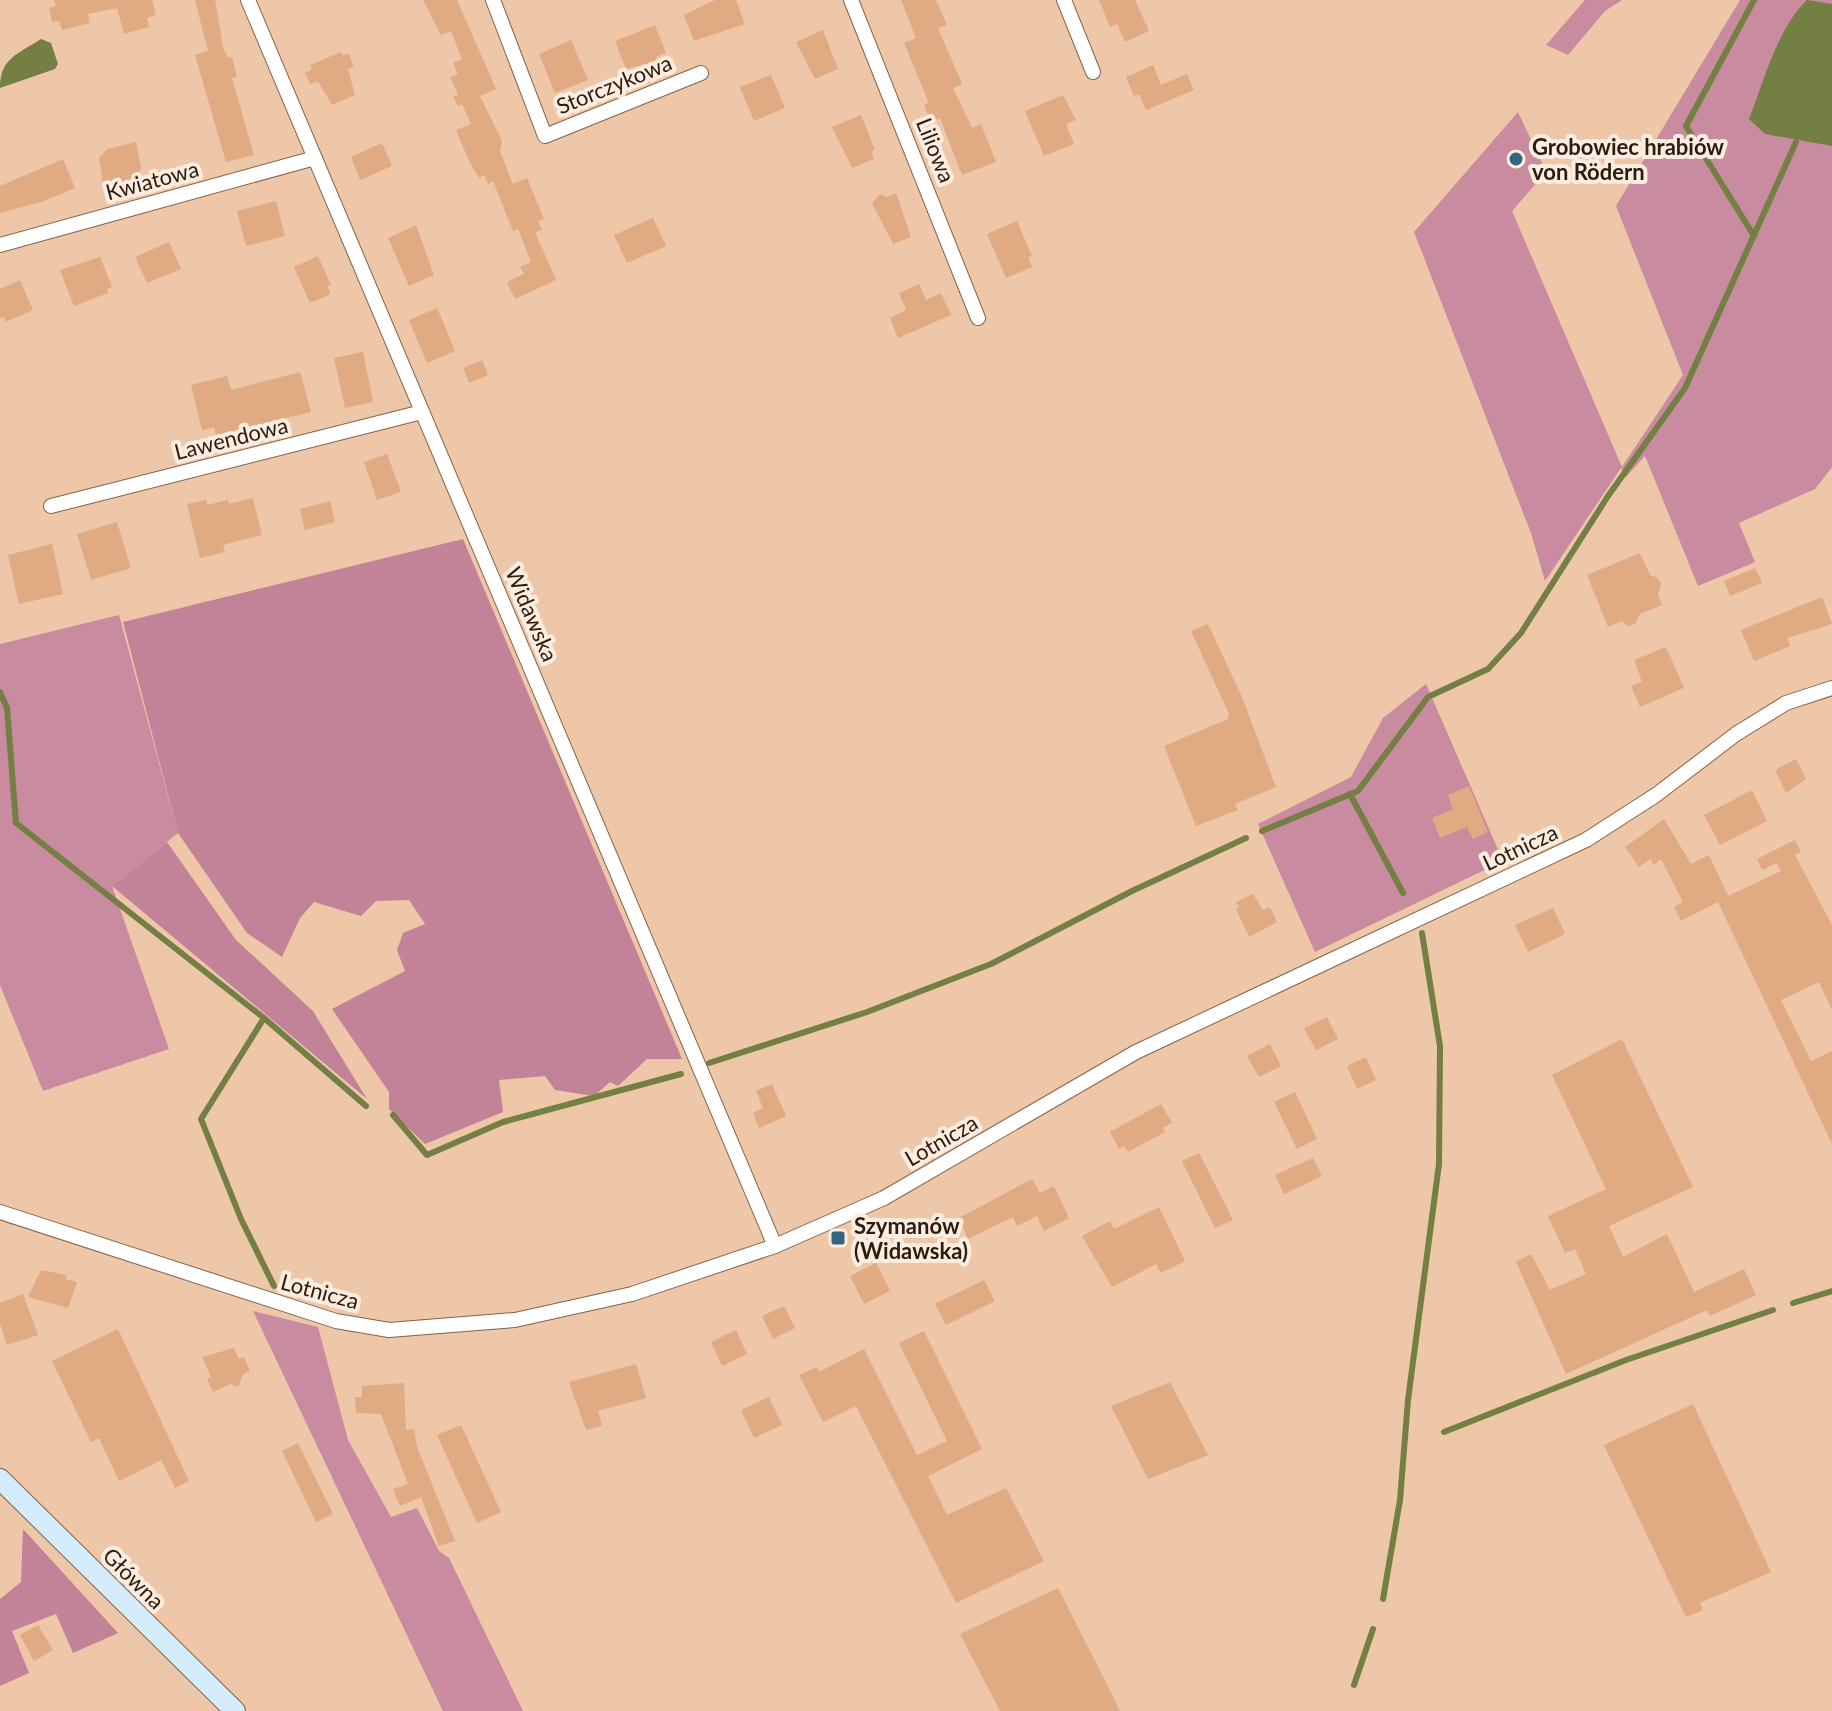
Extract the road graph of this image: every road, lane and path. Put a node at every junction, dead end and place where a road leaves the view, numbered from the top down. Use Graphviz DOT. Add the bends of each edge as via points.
graph roads {
  1 [pos="248,0"];
  2 [pos="493,0"];
  3 [pos="851,0"];
  4 [pos="1064,0"];
  5 [pos="1093,72"];
  6 [pos="701,73"];
  7 [pos="315,158"];
  8 [pos="0,245"];
  9 [pos="978,318"];
  10 [pos="422,412"];
  11 [pos="51,506"];
  12 [pos="1832,688"];
  13 [pos="0,1212"];
  14 [pos="775,1246"];
  15 [pos="0,1479"];
  16 [pos="235,1711"];
  1 -- 7 [label="street, Widawska"];
  2 -- 6 [label="street, Storczykowa" via="545,136"];
  3 -- 9 [label="street, Liliowa"];
  4 -- 5 [label="street"];
  7 -- 8 [label="street, Kwiatowa"];
  7 -- 10 [label="street, Widawska"];
  10 -- 11 [label="street, Lawendowa"];
  10 -- 14 [label="street, Widawska"];
  12 -- 14 [label="street, Lotnicza" via="1786,703 1586,840 1136,1052 884,1198"];
  13 -- 14 [label="street, Lotnicza" via="336,1321 389,1330 515,1320 632,1294"];
  15 -- 16 [label="main road, Główna"];
}
